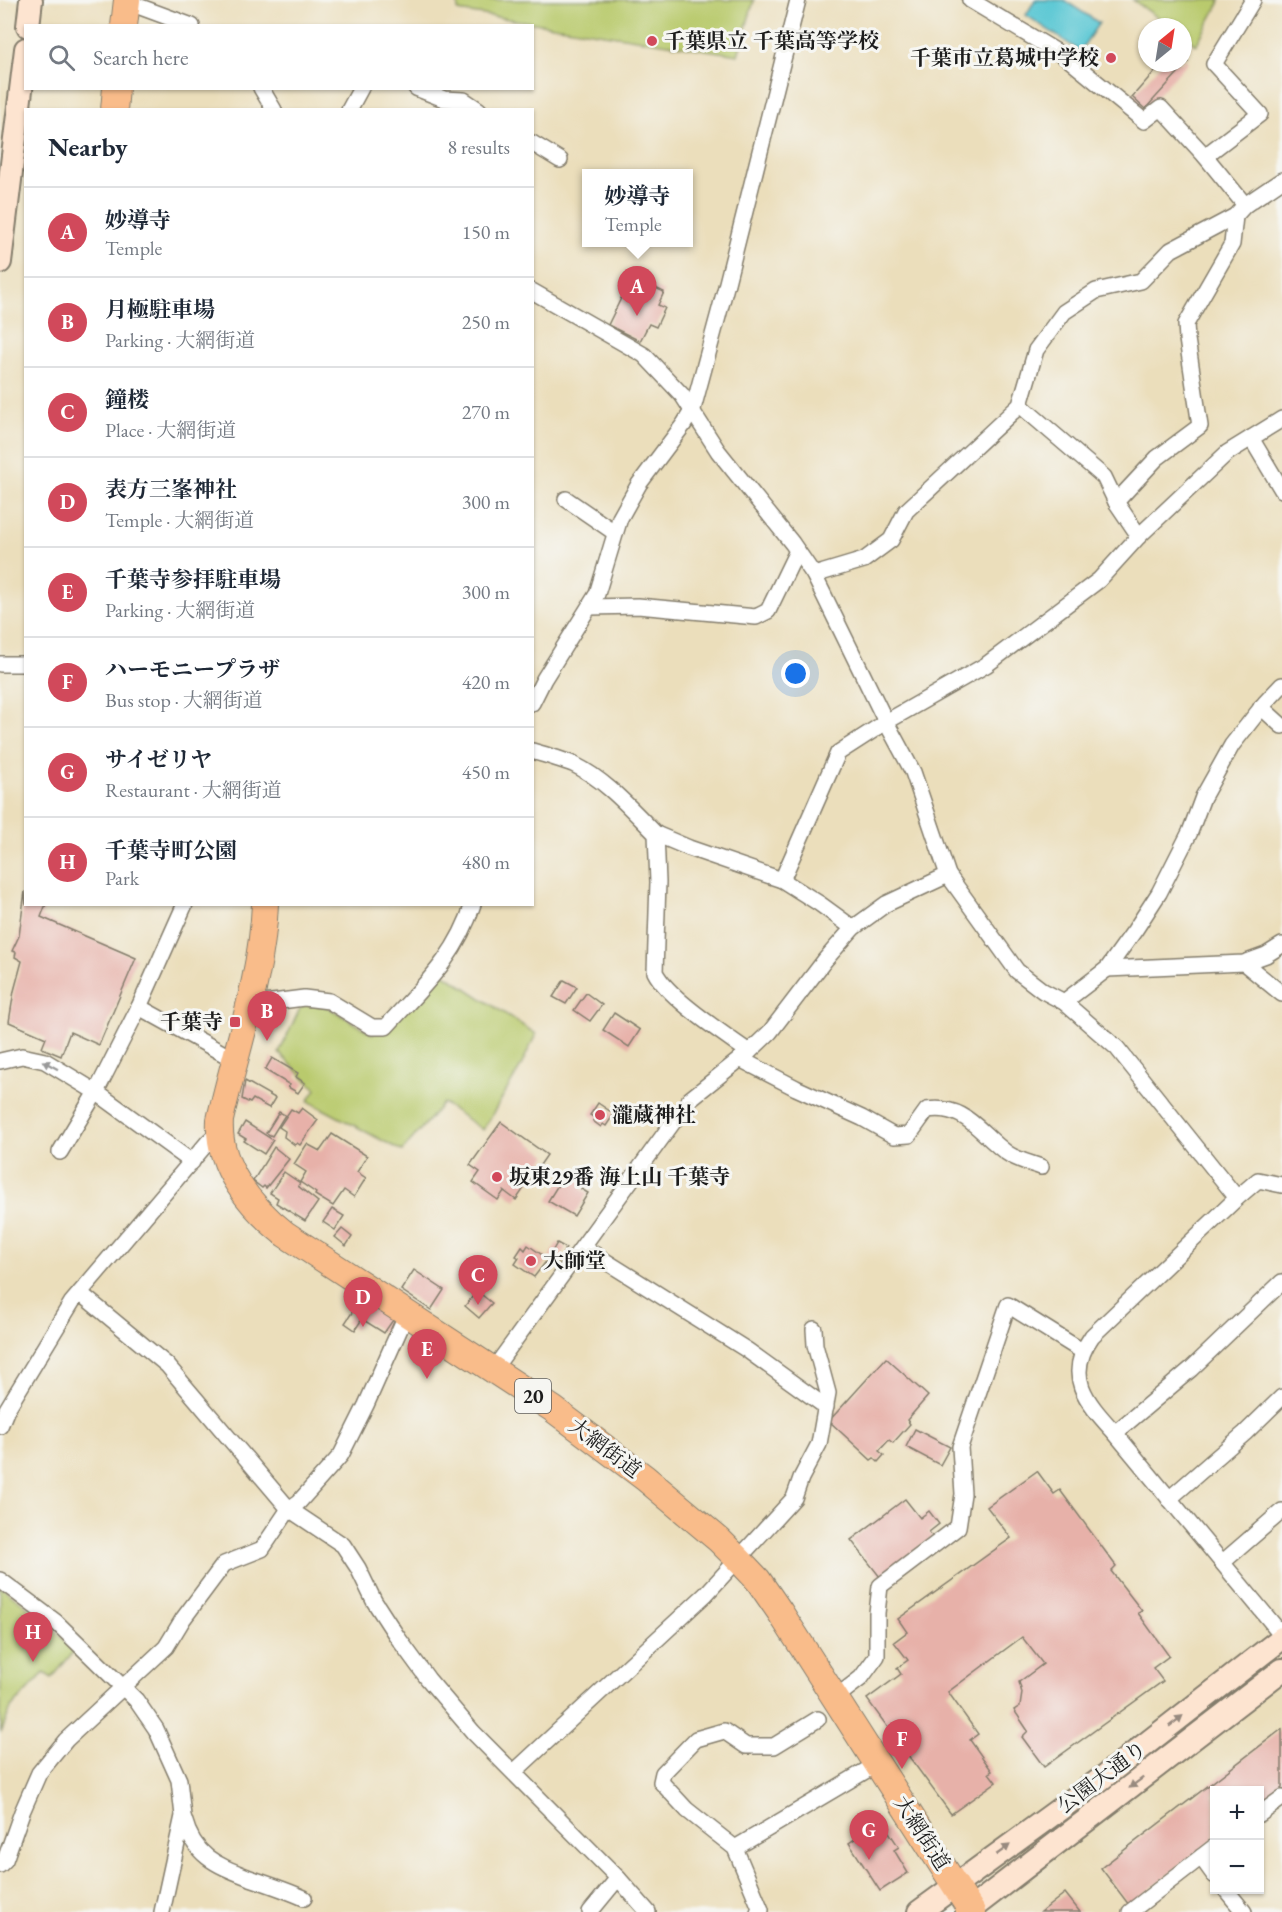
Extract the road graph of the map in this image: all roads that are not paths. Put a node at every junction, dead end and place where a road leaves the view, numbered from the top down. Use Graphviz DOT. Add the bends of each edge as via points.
graph roads {
  1 [pos="31,0"];
  2 [pos="798,0"];
  3 [pos="970,0"];
  4 [pos="1253,0"];
  5 [pos="126,9"];
  6 [pos="28,24"];
  7 [pos="184,24"];
  8 [pos="24,63"];
  9 [pos="116,90"];
  10 [pos="262,90"];
  11 [pos="360,90"];
  12 [pos="421,90"];
  13 [pos="114,108"];
  14 [pos="273,108"];
  15 [pos="350,108"];
  16 [pos="476,108"];
  17 [pos="534,143"];
  18 [pos="1205,156"];
  19 [pos="560,160"];
  20 [pos="1282,180"];
  21 [pos="5,194"];
  22 [pos="1240,211"];
  23 [pos="0,262"];
  24 [pos="534,292"];
  25 [pos="1020,405"];
  26 [pos="693,409"];
  27 [pos="1282,419"];
  28 [pos="1251,438"];
  29 [pos="1282,490"];
  30 [pos="566,499"];
  31 [pos="1116,502"];
  32 [pos="614,532"];
  33 [pos="1139,536"];
  34 [pos="797,550"];
  35 [pos="814,575"];
  36 [pos="590,606"];
  37 [pos="0,664"];
  38 [pos="24,664"];
  39 [pos="1282,685"];
  40 [pos="534,699"];
  41 [pos="1262,707"];
  42 [pos="886,722"];
  43 [pos="1282,726"];
  44 [pos="534,752"];
  45 [pos="656,834"];
  46 [pos="948,875"];
  47 [pos="782,880"];
  48 [pos="184,906"];
  49 [pos="265,906"];
  50 [pos="472,906"];
  51 [pos="853,928"];
  52 [pos="1282,945"];
  53 [pos="1244,963"];
  54 [pos="1107,969"];
  55 [pos="1282,994"];
  56 [pos="1064,1002"];
  57 [pos="249,1005"];
  58 [pos="138,1007"];
  59 [pos="745,1056"];
  60 [pos="236,1060"];
  61 [pos="0,1061"];
  62 [pos="96,1092"];
  63 [pos="219,1132"];
  64 [pos="60,1152"];
  65 [pos="192,1162"];
  66 [pos="1041,1167"];
  67 [pos="1282,1185"];
  68 [pos="1237,1198"];
  69 [pos="583,1247"];
  70 [pos="1282,1282"];
  71 [pos="80,1293"];
  72 [pos="407,1313"];
  73 [pos="814,1329"];
  74 [pos="1082,1351"];
  75 [pos="493,1370"];
  76 [pos="1282,1397"];
  77 [pos="826,1407"];
  78 [pos="0,1426"];
  79 [pos="1115,1432"];
  80 [pos="1169,1499"];
  81 [pos="289,1509"];
  82 [pos="1282,1511"];
  83 [pos="739,1560"];
  84 [pos="1223,1562"];
  85 [pos="0,1580"];
  86 [pos="1282,1637"];
  87 [pos="1282,1670"];
  88 [pos="123,1688"];
  89 [pos="835,1698"];
  90 [pos="818,1719"];
  91 [pos="877,1764"];
  92 [pos="514,1772"];
  93 [pos="1282,1798"];
  94 [pos="1264,1811"];
  95 [pos="183,1816"];
  96 [pos="735,1848"];
  97 [pos="1210,1851"];
  98 [pos="1201,1857"];
  99 [pos="0,1865"];
  100 [pos="1210,1869"];
  101 [pos="618,1878"];
  102 [pos="956,1885"];
  103 [pos="1229,1894"];
  104 [pos="304,1898"];
  105 [pos="970,1911"];
  106 [pos="162,1912"];
  107 [pos="590,1912"];
  108 [pos="648,1912"];
  109 [pos="758,1912"];
  110 [pos="919,1912"];
  111 [pos="1130,1912"];
  112 [pos="1244,1912"];
  1 -- 6 [label="street"];
  2 -- 26 [label="street"];
  3 -- 18 [label="street" via="1067,58 1144,121 1161,108"];
  4 -- 18 [label="street" via="1214,64 1260,114"];
  5 -- 7 [label="street"];
  8 -- 21 [label="street"];
  9 -- 13 [label="main road"];
  10 -- 14 [label="street"];
  11 -- 15 [label="street"];
  12 -- 16 [label="street" via="444,99 464,100"];
  17 -- 19 [label="street"];
  18 -- 22 [label="street"];
  20 -- 22 [label="street"];
  21 -- 23 [label="street"];
  22 -- 25 [label="street" via="1172,250 1141,281 1096,291 1064,312 1036,350"];
  22 -- 31 [label="street" via="1232,244 1186,324 1200,426 1157,458"];
  24 -- 26 [label="street" via="644,355"];
  25 -- 31 [label="street" via="1104,477"];
  25 -- 35 [label="street" via="906,511 891,540 864,560"];
  26 -- 32 [label="street" via="639,484"];
  26 -- 34 [label="street" via="718,451"];
  27 -- 28 [label="street"];
  28 -- 29 [label="street"];
  28 -- 33 [label="street" via="1227,453"];
  30 -- 32 [label="street"];
  31 -- 33 [label="street"];
  32 -- 36 [label="street" via="602,581"];
  33 -- 42 [label="street" via="1099,580 986,665"];
  34 -- 35 [label="street"];
  34 -- 36 [label="street" via="768,611 756,617 638,606"];
  35 -- 42 [label="street"];
  36 -- 40 [label="street"];
  37 -- 38 [label="street"];
  39 -- 41 [label="street"];
  41 -- 43 [label="street"];
  41 -- 54 [label="street" via="1232,745 1203,797 1159,893"];
  42 -- 46 [label="street" via="913,772"];
  42 -- 47 [label="street" via="838,753"];
  44 -- 45 [label="street" via="572,764 592,776"];
  45 -- 47 [label="street"];
  45 -- 59 [label="street" via="655,972 674,995"];
  46 -- 51 [label="street" via="886,904"];
  46 -- 56 [label="street" via="1017,971 1043,992"];
  47 -- 51 [label="street"];
  48 -- 58 [label="street"];
  49 -- 57 [label="main road, 大網街道 / 20"];
  50 -- 57 [label="street" via="443,965 386,1027 372,1027 328,1001 304,998"];
  51 -- 59 [label="street" via="770,1032"];
  52 -- 53 [label="street"];
  53 -- 54 [label="street"];
  53 -- 55 [label="street"];
  54 -- 56 [label="street"];
  56 -- 68 [label="street" via="1117,1048"];
  57 -- 60 [label="main road, 大網街道 / 20"];
  58 -- 60 [label="street"];
  58 -- 62 [label="street"];
  59 -- 66 [label="street" via="796,1088 894,1136 909,1135 927,1110 951,1110 976,1125 1006,1152"];
  59 -- 69 [label="street" via="690,1099"];
  60 -- 63 [label="main road, 大網街道 / 20"];
  62 -- 61 [label="street, one-way" via="45,1061 22,1056"];
  62 -- 64 [label="street"];
  62 -- 65 [label="street"];
  63 -- 65 [label="street"];
  63 -- 72 [label="main road, 大網街道 / 20" via="230,1167 257,1210 285,1234"];
  65 -- 71 [label="street"];
  67 -- 68 [label="street" via="1258,1180"];
  68 -- 74 [label="street" via="1092,1336"];
  69 -- 75 [label="street"];
  69 -- 77 [label="street" via="738,1344"];
  70 -- 79 [label="street" via="1191,1369"];
  71 -- 78 [label="street"];
  71 -- 81 [label="street" via="167,1365"];
  72 -- 75 [label="main road, 大網街道 / 20"];
  72 -- 81 [label="street" via="341,1455"];
  73 -- 77 [label="street" via="828,1393"];
  74 -- 79 [label="street" via="1080,1382 1085,1398"];
  74 -- 89 [label="street" via="1008,1305 960,1447 963,1494 958,1527 880,1586 877,1656 861,1678"];
  75 -- 83 [label="main road, 大網街道 / 20" via="645,1478"];
  76 -- 80 [label="street"];
  77 -- 83 [label="street" via="819,1444 794,1498"];
  79 -- 80 [label="street"];
  80 -- 84 [label="street"];
  81 -- 88 [label="street" via="262,1549 224,1564 166,1647"];
  81 -- 92 [label="street" via="343,1545 380,1610 428,1679"];
  82 -- 84 [label="street"];
  83 -- 89 [label="main road, 大網街道 / 20" via="758,1580"];
  83 -- 92 [label="street"];
  84 -- 86 [label="street"];
  85 -- 88 [label="street" via="56,1622"];
  102 -- 86 [label="street, 公園大通り, one-way" via="1101,1779"];
  87 -- 105 [label="street, 公園大通り, one-way"];
  88 -- 95 [label="street" via="156,1729 179,1780"];
  88 -- 99 [label="street" via="66,1740 39,1773"];
  89 -- 91 [label="main road, 大網街道 / 20"];
  90 -- 96 [label="street" via="774,1746 746,1746 724,1731 696,1739 663,1773 661,1782 687,1810"];
  91 -- 96 [label="street"];
  91 -- 102 [label="main road, 大網街道 / 20"];
  92 -- 101 [label="street"];
  93 -- 94 [label="street"];
  95 -- 104 [label="street" via="187,1833 199,1852 216,1865"];
  95 -- 106 [label="street"];
  96 -- 109 [label="street" via="761,1910"];
  97 -- 98 [label="street"];
  98 -- 100 [label="street"];
  98 -- 111 [label="street"];
  101 -- 107 [label="street"];
  101 -- 108 [label="street"];
  102 -- 105 [label="main road, 大網街道 / 20"];
  102 -- 110 [label="street, 公園大通り"];
  103 -- 112 [label="street"];
}
